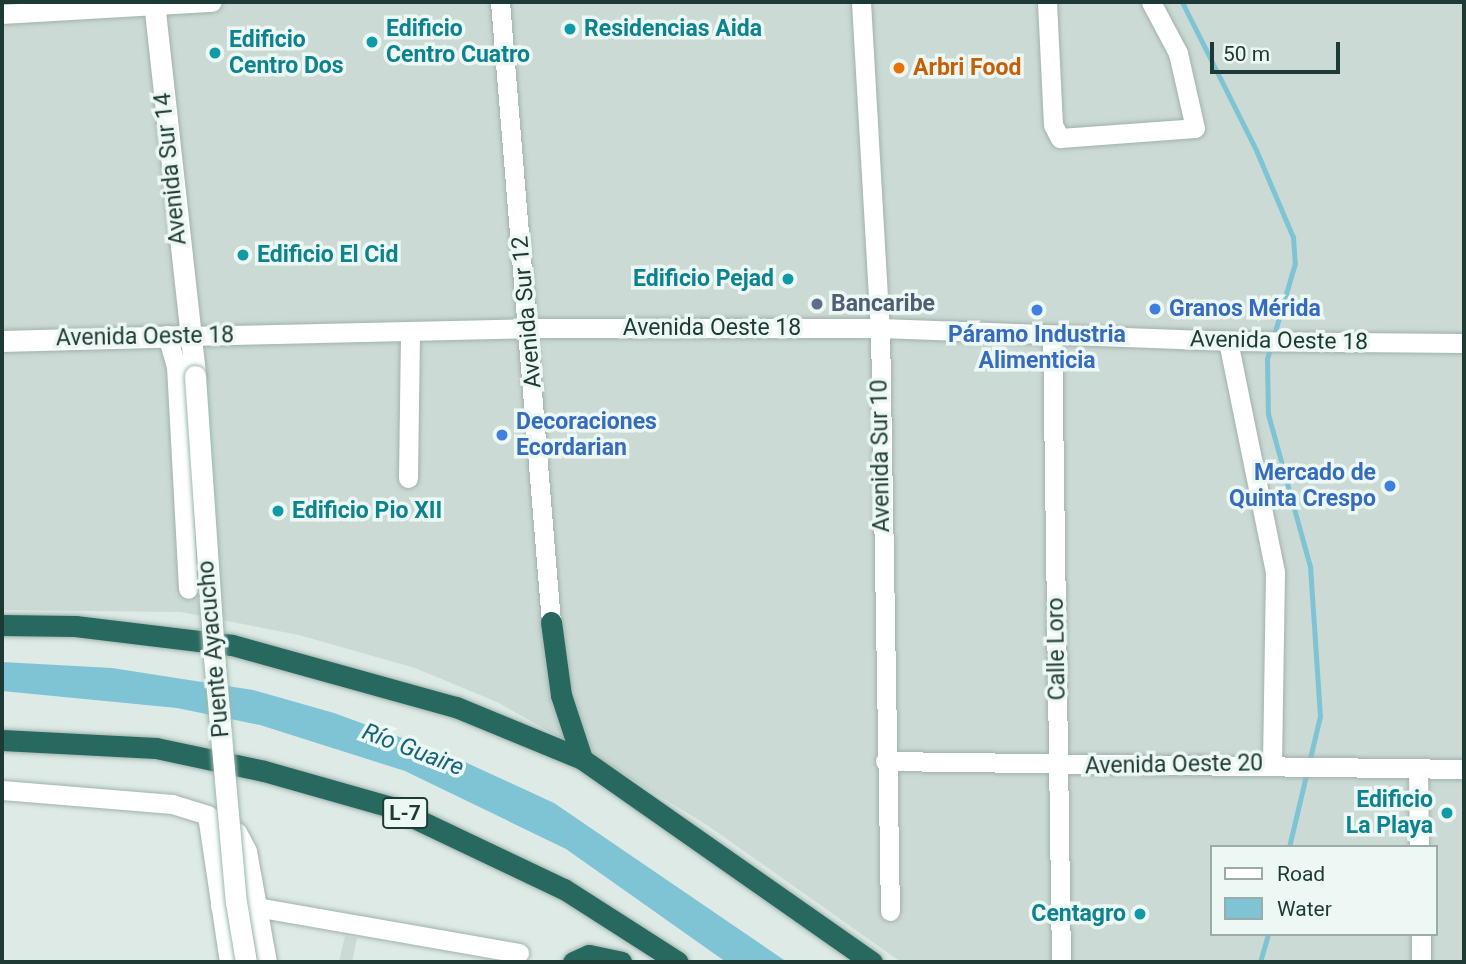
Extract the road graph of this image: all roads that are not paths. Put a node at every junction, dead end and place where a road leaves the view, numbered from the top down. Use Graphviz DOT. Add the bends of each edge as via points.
graph roads {
  1 [pos="212,2"];
  2 [pos="500,2"];
  3 [pos="861,2"];
  4 [pos="1047,2"];
  5 [pos="1151,2"];
  6 [pos="154,4"];
  7 [pos="2,14"];
  8 [pos="528,328"];
  9 [pos="880,328"];
  10 [pos="410,331"];
  11 [pos="1052,335"];
  12 [pos="178,336"];
  13 [pos="2,341"];
  14 [pos="1228,341"];
  15 [pos="1464,343"];
  16 [pos="408,478"];
  17 [pos="188,589"];
  18 [pos="551,622"];
  19 [pos="2,625"];
  20 [pos="2,740"];
  21 [pos="582,759"];
  22 [pos="884,761"];
  23 [pos="1272,764"];
  24 [pos="1060,767"];
  25 [pos="1418,768"];
  26 [pos="1464,769"];
  27 [pos="2,790"];
  28 [pos="207,815"];
  29 [pos="1419,845"];
  30 [pos="220,906"];
  31 [pos="256,907"];
  32 [pos="890,911"];
  33 [pos="1421,936"];
  34 [pos="519,953"];
  35 [pos="229,962"];
  36 [pos="246,962"];
  37 [pos="267,962"];
  38 [pos="573,962"];
  39 [pos="621,962"];
  40 [pos="678,962"];
  41 [pos="872,962"];
  42 [pos="1061,962"];
  43 [pos="1421,962"];
  1 -- 6 [label="street"];
  2 -- 8 [label="street, Avenida Sur 12"];
  3 -- 9 [label="street, Avenida Sur 10"];
  4 -- 5 [label="street" via="1053,125 1060,138 1195,128 1178,53"];
  6 -- 7 [label="street"];
  6 -- 12 [label="street, Avenida Sur 14"];
  8 -- 9 [label="street, Avenida Oeste 18"];
  8 -- 10 [label="street, Avenida Oeste 18"];
  8 -- 18 [label="street, Avenida Sur 12"];
  9 -- 11 [label="street, Avenida Oeste 18"];
  9 -- 22 [label="street, Avenida Sur 10"];
  10 -- 12 [label="street, Avenida Oeste 18"];
  10 -- 16 [label="street"];
  11 -- 14 [label="street, Avenida Oeste 18"];
  11 -- 24 [label="street, Calle Loro"];
  12 -- 13 [label="street, Avenida Oeste 18"];
  12 -- 17 [label="street"];
  12 -- 36 [label="street, Puente Ayacucho, bridge" via="195,376 218,698 236,902"];
  14 -- 15 [label="street, Avenida Oeste 18"];
  14 -- 23 [label="street" via="1275,572"];
  18 -- 21 [label="highway" via="561,695"];
  19 -- 21 [label="highway" via="75,626 232,645 456,707"];
  20 -- 40 [label="highway, L-7" via="156,748 264,771 391,807 564,889"];
  21 -- 41 [label="highway"];
  22 -- 24 [label="street, Avenida Oeste 20"];
  22 -- 32 [label="street, Avenida Sur 10"];
  23 -- 24 [label="street, Avenida Oeste 20"];
  23 -- 25 [label="street, Avenida Oeste 20"];
  24 -- 42 [label="street, Calle Loro"];
  25 -- 26 [label="street, Avenida Oeste 20"];
  25 -- 29 [label="street"];
  27 -- 28 [label="street" via="110,796 172,804"];
  28 -- 30 [label="street"];
  28 -- 31 [label="street" via="242,841"];
  30 -- 31 [label="street"];
  30 -- 35 [label="street"];
  31 -- 34 [label="street"];
  31 -- 37 [label="street"];
  33 -- 43 [label="street"];
  38 -- 39 [label="highway" via="589,955"];
}
